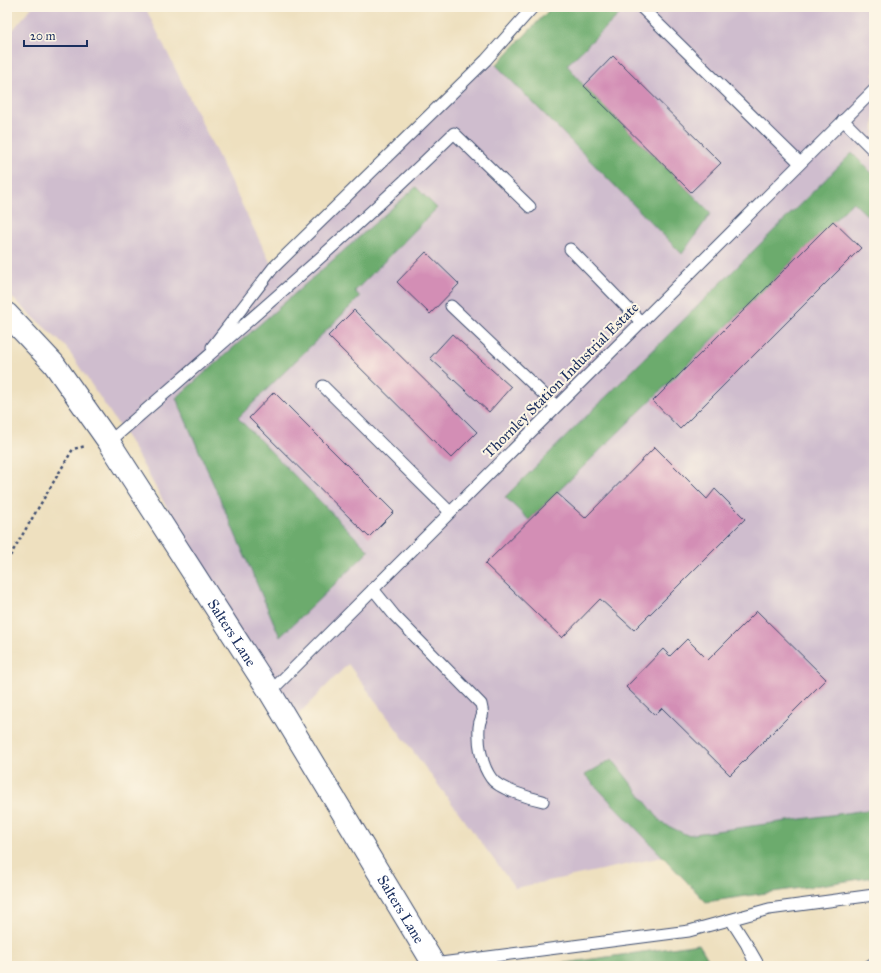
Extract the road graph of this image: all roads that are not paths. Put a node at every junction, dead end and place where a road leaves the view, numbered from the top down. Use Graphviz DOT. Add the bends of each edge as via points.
graph roads {
  1 [pos="533,7"];
  2 [pos="641,8"];
  3 [pos="874,90"];
  4 [pos="843,120"];
  5 [pos="874,151"];
  6 [pos="800,163"];
  7 [pos="530,207"];
  8 [pos="570,249"];
  9 [pos="451,306"];
  10 [pos="7,314"];
  11 [pos="641,322"];
  12 [pos="198,365"];
  13 [pos="323,386"];
  14 [pos="556,406"];
  15 [pos="109,442"];
  16 [pos="450,512"];
  17 [pos="373,589"];
  18 [pos="270,692"];
  19 [pos="543,801"];
  20 [pos="874,895"];
  21 [pos="731,920"];
  22 [pos="747,945"];
  23 [pos="874,963"];
  24 [pos="428,965"];
  25 [pos="756,966"];
  26 [pos="760,966"];
  27 [pos="868,966"];
  1 -- 12 [label="lane" via="486,60 273,268"];
  2 -- 6 [label="lane"];
  3 -- 4 [label="lane, Thornley Station Industrial Estate"];
  4 -- 5 [label="lane"];
  4 -- 6 [label="lane, Thornley Station Industrial Estate"];
  6 -- 11 [label="lane, Thornley Station Industrial Estate"];
  7 -- 12 [label="lane" via="454,133 271,303"];
  8 -- 11 [label="lane"];
  9 -- 14 [label="lane"];
  10 -- 15 [label="main road, Salters Lane" via="54,364"];
  11 -- 14 [label="lane, Thornley Station Industrial Estate"];
  12 -- 15 [label="lane"];
  13 -- 16 [label="lane"];
  14 -- 16 [label="lane, Thornley Station Industrial Estate"];
  15 -- 18 [label="main road, Salters Lane"];
  16 -- 17 [label="lane, Thornley Station Industrial Estate"];
  17 -- 18 [label="lane, Thornley Station Industrial Estate"];
  17 -- 19 [label="lane" via="394,615 481,704 484,715 479,726 480,752 491,778 520,796"];
  18 -- 24 [label="main road, Salters Lane"];
  20 -- 21 [label="lane" via="769,909"];
  21 -- 22 [label="lane"];
  21 -- 24 [label="lane" via="689,931"];
  22 -- 25 [label="lane"];
  22 -- 26 [label="lane"];
  23 -- 27 [label="lane"];
}
